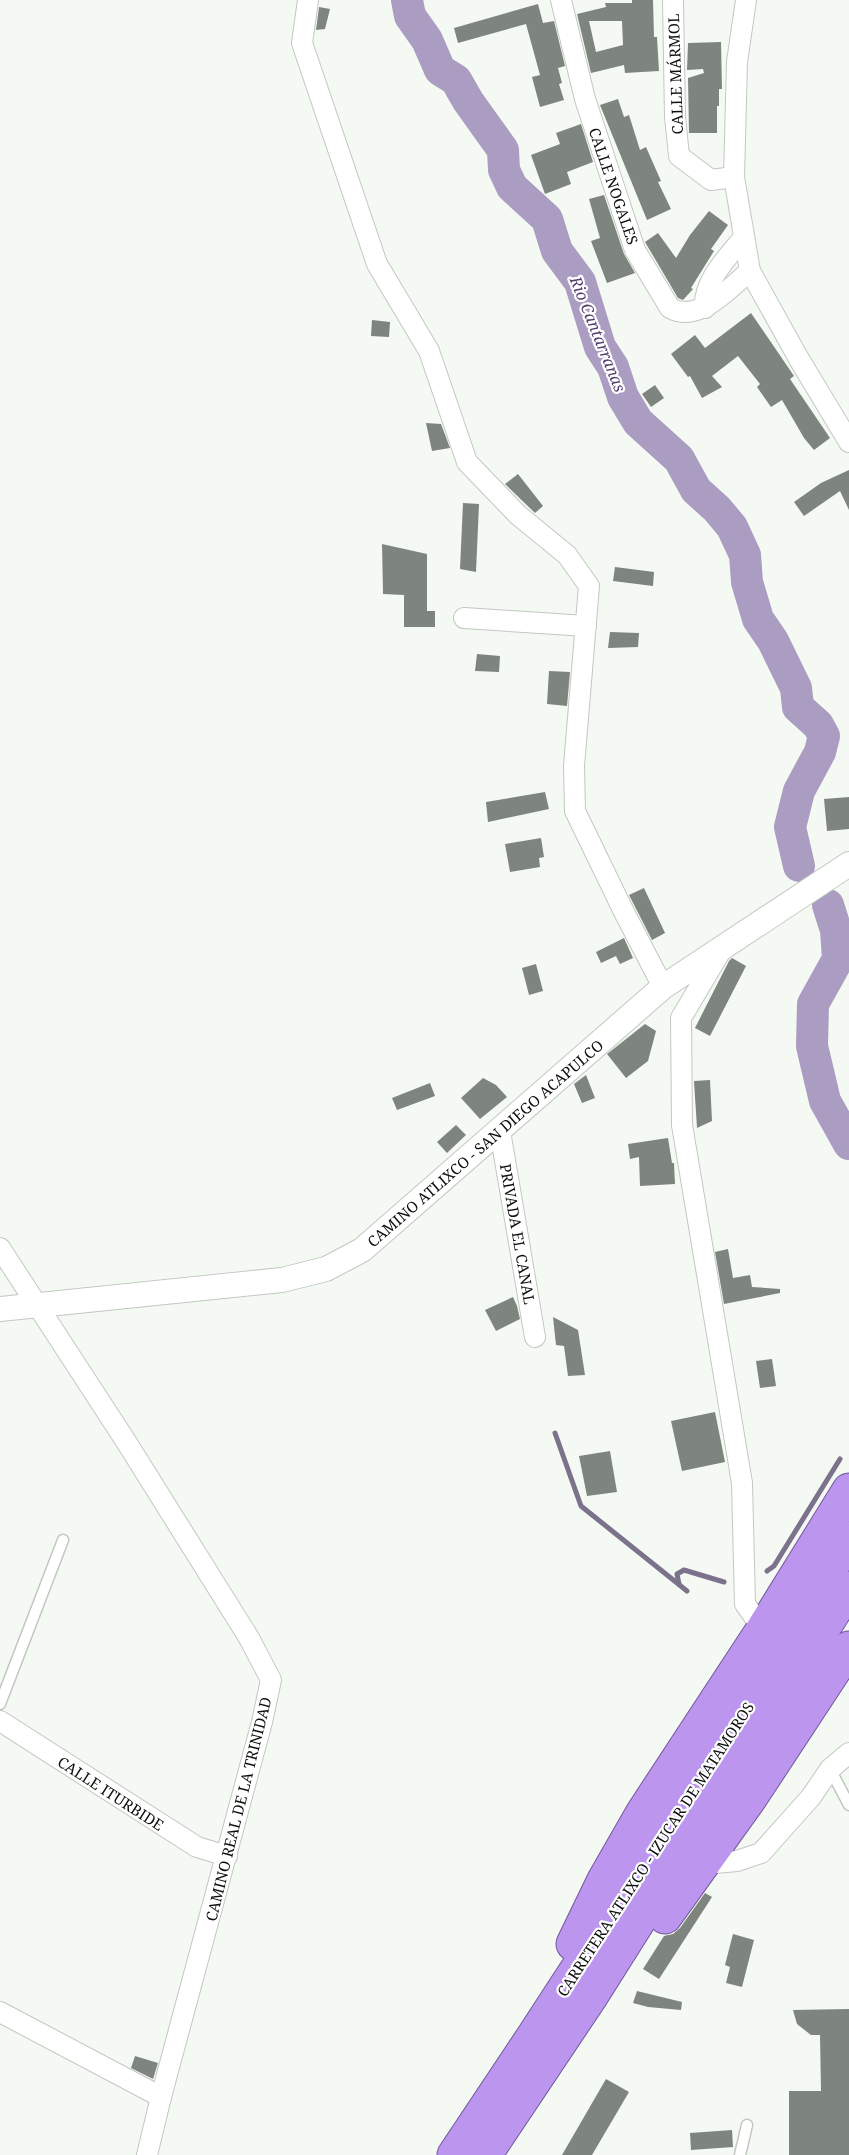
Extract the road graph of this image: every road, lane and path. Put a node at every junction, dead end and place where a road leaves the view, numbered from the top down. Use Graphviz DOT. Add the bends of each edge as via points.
graph roads {
  1 [pos="308,0"];
  2 [pos="561,0"];
  3 [pos="673,0"];
  4 [pos="746,0"];
  5 [pos="734,177"];
  6 [pos="744,237"];
  7 [pos="750,271"];
  8 [pos="705,308"];
  9 [pos="849,442"];
  10 [pos="464,618"];
  11 [pos="586,626"];
  12 [pos="849,864"];
  13 [pos="731,942"];
  14 [pos="663,987"];
  15 [pos="500,1131"];
  16 [pos="0,1248"];
  17 [pos="38,1307"];
  18 [pos="0,1309"];
  19 [pos="535,1337"];
  20 [pos="849,1490"];
  21 [pos="849,1538"];
  22 [pos="63,1540"];
  23 [pos="849,1588"];
  24 [pos="763,1629"];
  25 [pos="849,1648"];
  26 [pos="0,1704"];
  27 [pos="0,1721"];
  28 [pos="849,1753"];
  29 [pos="830,1769"];
  30 [pos="849,1805"];
  31 [pos="227,1856"];
  32 [pos="704,1864"];
  33 [pos="592,1995"];
  34 [pos="0,2012"];
  35 [pos="534,2035"];
  36 [pos="161,2097"];
  37 [pos="747,2125"];
  38 [pos="493,2149"];
  39 [pos="147,2155"];
  40 [pos="454,2155"];
  41 [pos="740,2155"];
  1 -- 11 [label="street" via="302,43 376,264 429,351 467,462 518,515 567,555 589,586"];
  2 -- 8 [label="street, CALLE NOGALES" via="585,99 635,250 670,308 677,312"];
  3 -- 5 [label="street, CALLE MÁRMOL" via="679,156 711,180"];
  4 -- 5 [label="street" via="737,62"];
  5 -- 6 [label="street"];
  6 -- 7 [label="street"];
  6 -- 8 [label="street" via="717,270 704,297"];
  7 -- 8 [label="street"];
  7 -- 9 [label="street"];
  10 -- 11 [label="street"];
  11 -- 14 [label="street" via="574,766 575,811"];
  12 -- 13 [label="street, CAMINO ATLIXCO - SAN DIEGO ACAPULCO"];
  13 -- 14 [label="street, CAMINO ATLIXCO - SAN DIEGO ACAPULCO"];
  13 -- 24 [label="street" via="681,1018 682,1125 742,1483 745,1604"];
  14 -- 15 [label="street, CAMINO ATLIXCO - SAN DIEGO ACAPULCO"];
  15 -- 17 [label="street, CAMINO ATLIXCO - SAN DIEGO ACAPULCO" via="362,1250 326,1269 282,1280"];
  15 -- 19 [label="street, PRIVADA EL CANAL"];
  16 -- 17 [label="street, CAMINO REAL DE LA TRINIDAD"];
  17 -- 18 [label="street, CAMINO ATLIXCO - SAN DIEGO ACAPULCO"];
  17 -- 31 [label="street, CAMINO REAL DE LA TRINIDAD" via="249,1638 271,1680"];
  20 -- 24 [label="highway"];
  21 -- 35 [label="highway, CARRETERA ATLIXCO - IZUCAR DE MATAMOROS" via="747,1708"];
  22 -- 26 [label="lane"];
  23 -- 33 [label="highway, CARRETERA ATLIXCO - IZUCAR DE MATAMOROS"];
  24 -- 35 [label="highway" via="623,1846 570,1951"];
  25 -- 32 [label="highway"];
  27 -- 31 [label="street, CALLE ITURBIDE" via="197,1847"];
  28 -- 29 [label="street"];
  29 -- 30 [label="lane"];
  29 -- 32 [label="street" via="761,1853 737,1861"];
  31 -- 36 [label="street, CAMINO REAL DE LA TRINIDAD"];
  32 -- 33 [label="highway" via="651,1934"];
  33 -- 38 [label="highway, CARRETERA ATLIXCO - IZUCAR DE MATAMOROS"];
  34 -- 36 [label="street"];
  35 -- 40 [label="highway, CARRETERA ATLIXCO - IZUCAR DE MATAMOROS"];
  36 -- 39 [label="street, CAMINO REAL DE LA TRINIDAD"];
  37 -- 41 [label="lane"];
}
